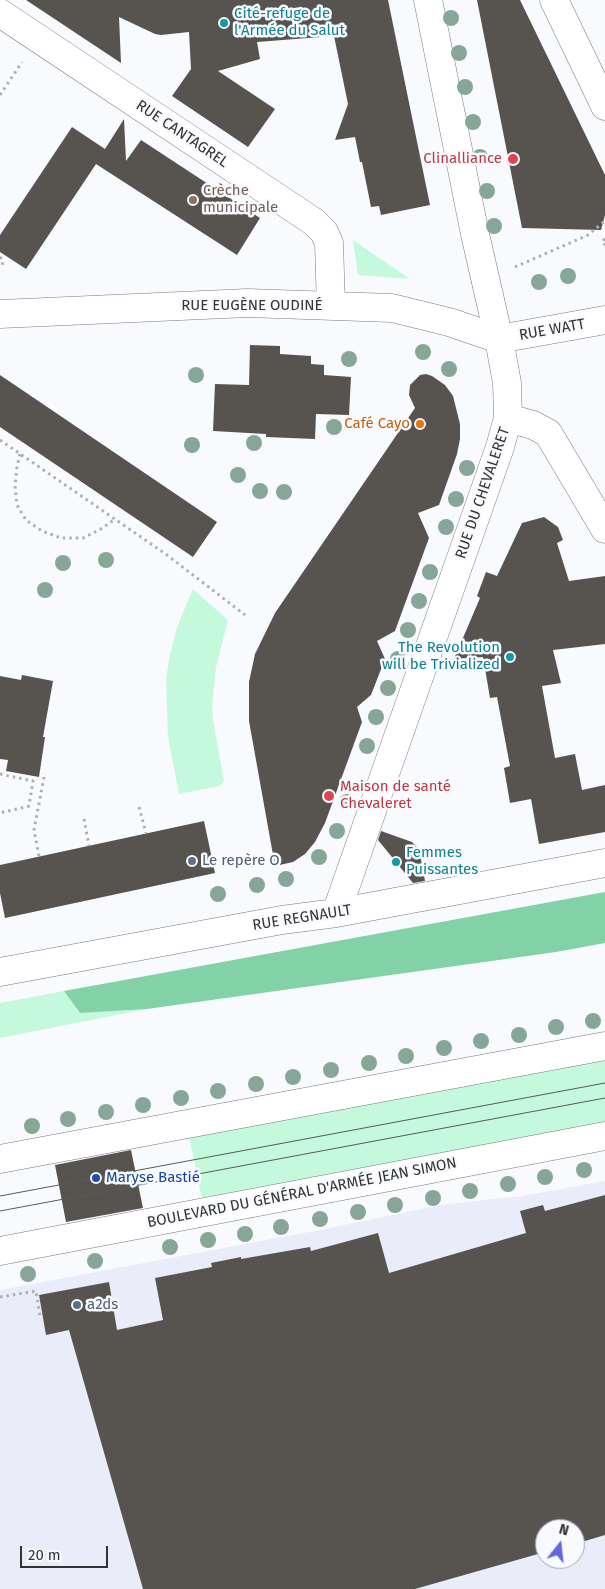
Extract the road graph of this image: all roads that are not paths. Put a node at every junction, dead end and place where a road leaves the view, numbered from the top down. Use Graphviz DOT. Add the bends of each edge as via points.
graph roads {
  1 [pos="428,0"];
  2 [pos="554,0"];
  3 [pos="0,13"];
  4 [pos="605,106"];
  5 [pos="331,306"];
  6 [pos="0,314"];
  7 [pos="605,320"];
  8 [pos="499,340"];
  9 [pos="508,418"];
  10 [pos="605,529"];
  11 [pos="605,863"];
  12 [pos="336,912"];
  13 [pos="0,972"];
  14 [pos="605,1046"];
  15 [pos="605,1136"];
  16 [pos="0,1159"];
  17 [pos="0,1251"];
  1 -- 8 [label="street, RUE DU CHEVALERET"];
  2 -- 4 [label="street"];
  3 -- 5 [label="street, RUE CANTAGREL" via="314,222 324,232 329,244"];
  5 -- 6 [label="street, RUE EUGÈNE OUDINÉ" via="248,303"];
  5 -- 8 [label="street, RUE EUGÈNE OUDINÉ" via="400,310 450,322"];
  7 -- 8 [label="street, RUE WATT"];
  8 -- 9 [label="street, RUE DU CHEVALERET" via="507,382"];
  9 -- 10 [label="street" via="533,425 548,434"];
  9 -- 12 [label="street, RUE DU CHEVALERET"];
  11 -- 12 [label="street, RUE REGNAULT"];
  12 -- 13 [label="street, RUE REGNAULT"];
  14 -- 16 [label="street"];
  15 -- 17 [label="street, BOULEVARD DU GÉNÉRAL D'ARMÉE JEAN SIMON"];
}
